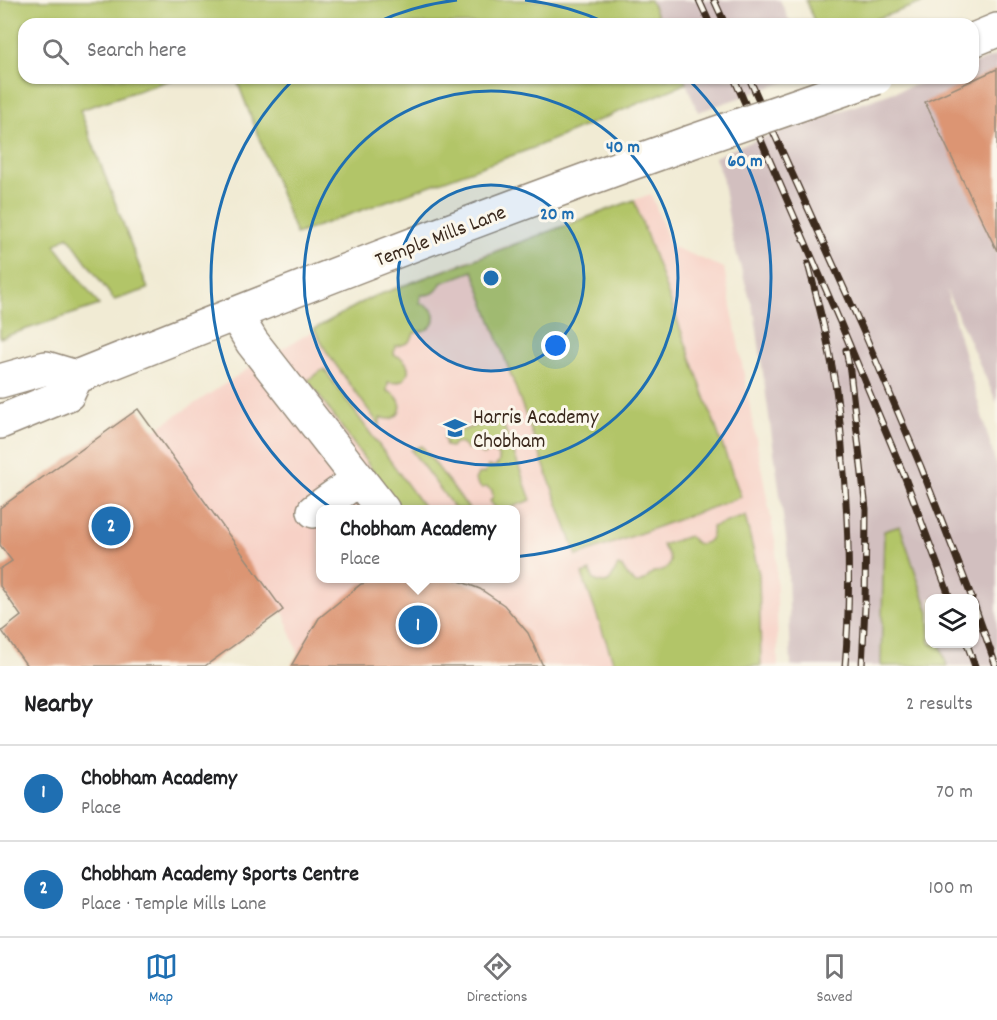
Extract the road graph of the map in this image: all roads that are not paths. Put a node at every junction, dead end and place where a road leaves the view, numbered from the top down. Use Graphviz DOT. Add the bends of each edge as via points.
graph roads {
  1 [pos="997,30"];
  2 [pos="979,38"];
  3 [pos="859,84"];
  4 [pos="234,314"];
  5 [pos="76,377"];
  6 [pos="0,381"];
  7 [pos="0,422"];
  8 [pos="359,479"];
  9 [pos="322,505"];
  10 [pos="379,505"];
  1 -- 2 [label="street"];
  3 -- 4 [label="street, Temple Mills Lane, bridge" via="544,195"];
  4 -- 5 [label="street, Temple Mills Lane"];
  4 -- 8 [label="street"];
  5 -- 6 [label="street" via="46,368"];
  5 -- 7 [label="street, Temple Mills Lane" via="68,394"];
  8 -- 9 [label="street"];
  8 -- 10 [label="street"];
}
